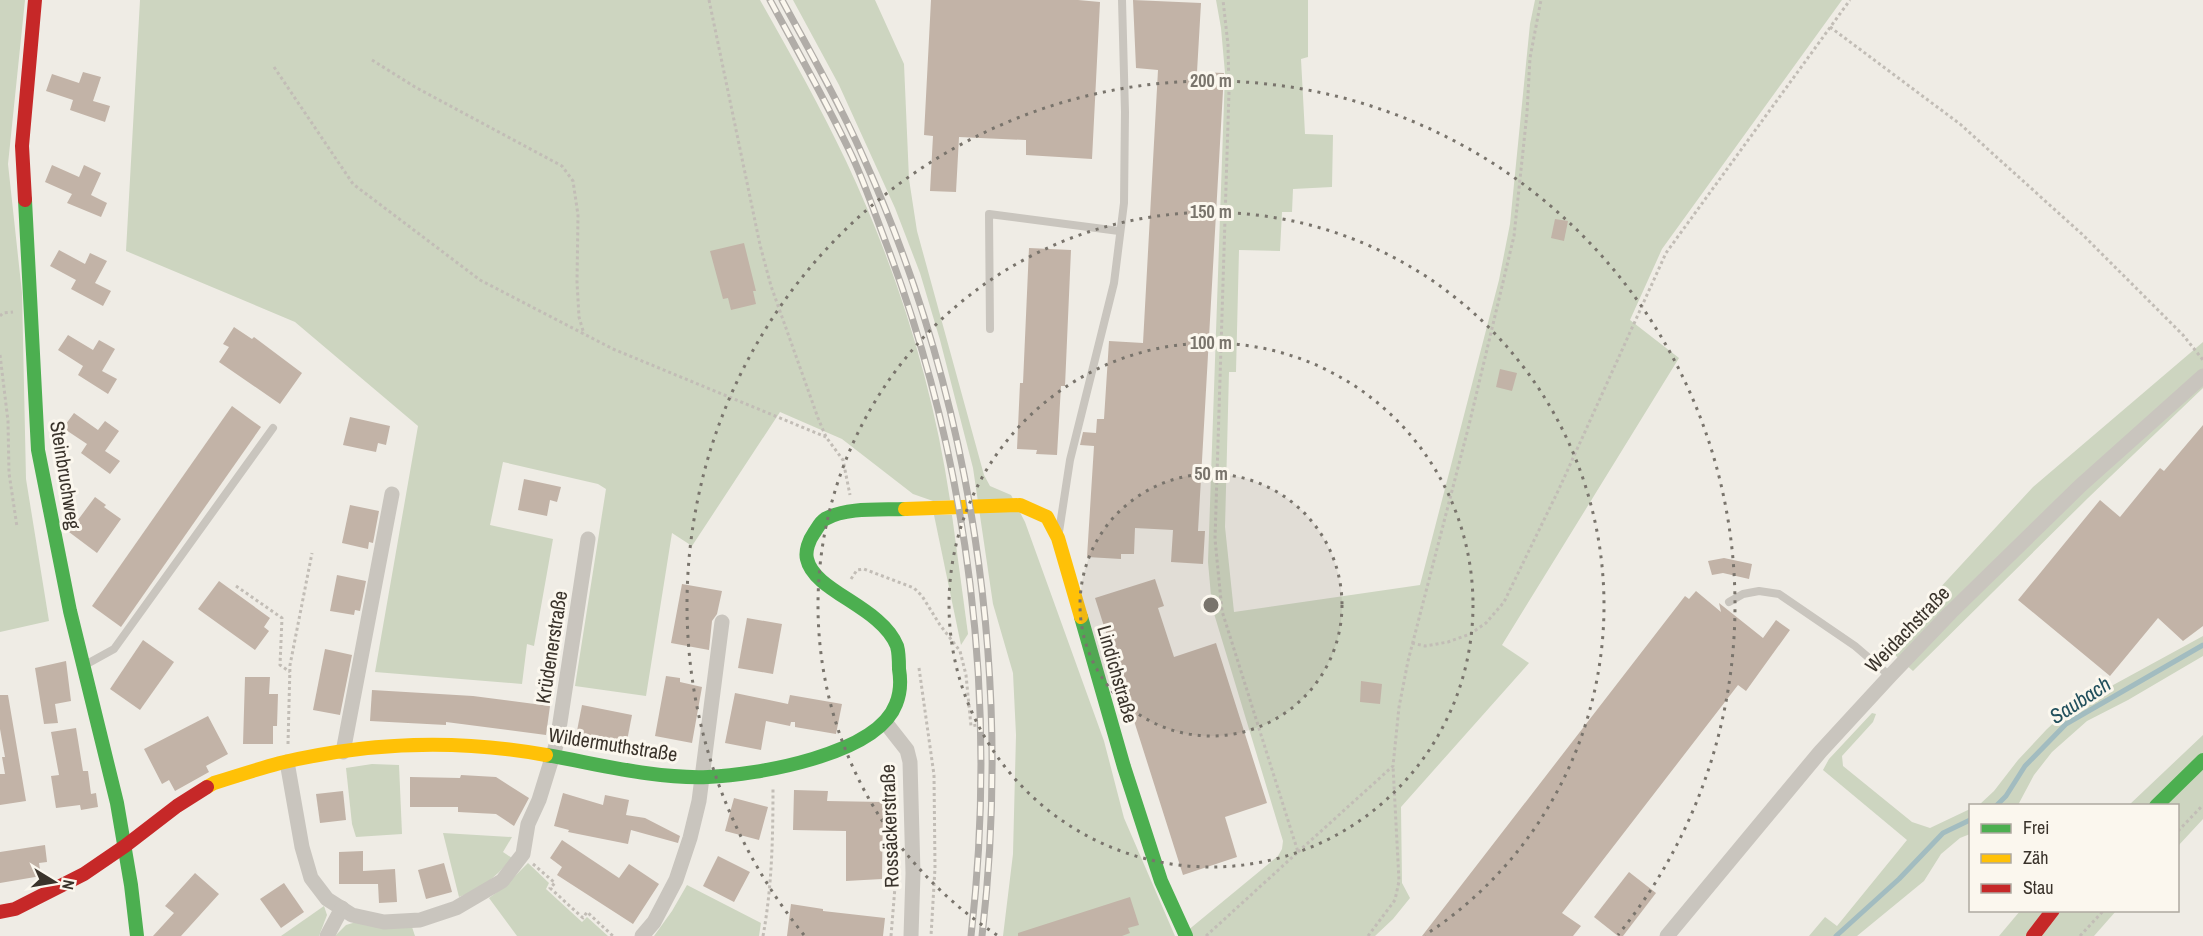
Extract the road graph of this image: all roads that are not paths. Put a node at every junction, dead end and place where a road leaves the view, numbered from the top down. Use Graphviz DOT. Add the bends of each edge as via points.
graph roads {
  1 [pos="35,0"];
  2 [pos="1122,0"];
  3 [pos="1119,231"];
  4 [pos="990,329"];
  5 [pos="2203,376"];
  6 [pos="273,428"];
  7 [pos="392,494"];
  8 [pos="948,508"];
  9 [pos="1058,538"];
  10 [pos="588,539"];
  11 [pos="1729,602"];
  12 [pos="722,622"];
  13 [pos="84,665"];
  14 [pos="1890,676"];
  15 [pos="885,722"];
  16 [pos="343,752"];
  17 [pos="553,756"];
  18 [pos="2203,760"];
  19 [pos="287,762"];
  20 [pos="700,777"];
  21 [pos="2158,804"];
  22 [pos="125,846"];
  23 [pos="342,908"];
  24 [pos="0,912"];
  25 [pos="2051,912"];
  26 [pos="137,936"];
  27 [pos="327,936"];
  28 [pos="642,936"];
  29 [pos="911,936"];
  30 [pos="1186,936"];
  31 [pos="1667,936"];
  32 [pos="2033,936"];
  1 -- 13 [label="street, Steinbruchweg" via="22,146 38,450"];
  2 -- 3 [label="lane" via="1124,203"];
  3 -- 4 [label="lane" via="988,214"];
  3 -- 9 [label="lane" via="1114,283 1070,460"];
  5 -- 14 [label="street, Weidachstraße" via="2080,486"];
  6 -- 13 [label="lane" via="114,649"];
  7 -- 16 [label="street"];
  8 -- 9 [label="street, Lindichstraße" via="1020,505 1047,518"];
  8 -- 15 [label="street, Wildermuthstraße" via="853,511 824,520 809,540 807,560 817,577 884,625 897,647 901,686 896,706"];
  9 -- 30 [label="street, Lindichstraße" via="1128,779 1161,881"];
  10 -- 17 [label="street, Krüdenerstraße"];
  11 -- 14 [label="lane" via="1759,591 1779,594 1855,646"];
  12 -- 20 [label="street"];
  13 -- 22 [label="street, Steinbruchweg"];
  14 -- 31 [label="street, Weidachstraße" via="1820,752"];
  15 -- 20 [label="street, Wildermuthstraße" via="828,755 773,770"];
  15 -- 29 [label="street, Rossäckerstraße" via="907,750 910,762"];
  16 -- 17 [label="street, Wildermuthstraße" via="441,743"];
  16 -- 19 [label="street, Wildermuthstraße"];
  17 -- 20 [label="street, Wildermuthstraße" via="657,775"];
  17 -- 23 [label="street, Krüdenerstraße" via="528,824 523,854 502,881 456,908 420,920 384,922 352,915"];
  18 -- 21 [label="street"];
  19 -- 22 [label="street, Wildermuthstraße" via="214,783"];
  19 -- 23 [label="street, Krüdenerstraße" via="311,878 327,899"];
  20 -- 28 [label="street" via="699,801 676,880"];
  22 -- 24 [label="street, Wildermuthstraße" via="84,874 15,909"];
  22 -- 26 [label="street, Steinbruchweg"];
  23 -- 27 [label="street"];
  25 -- 32 [label="street"];
}
